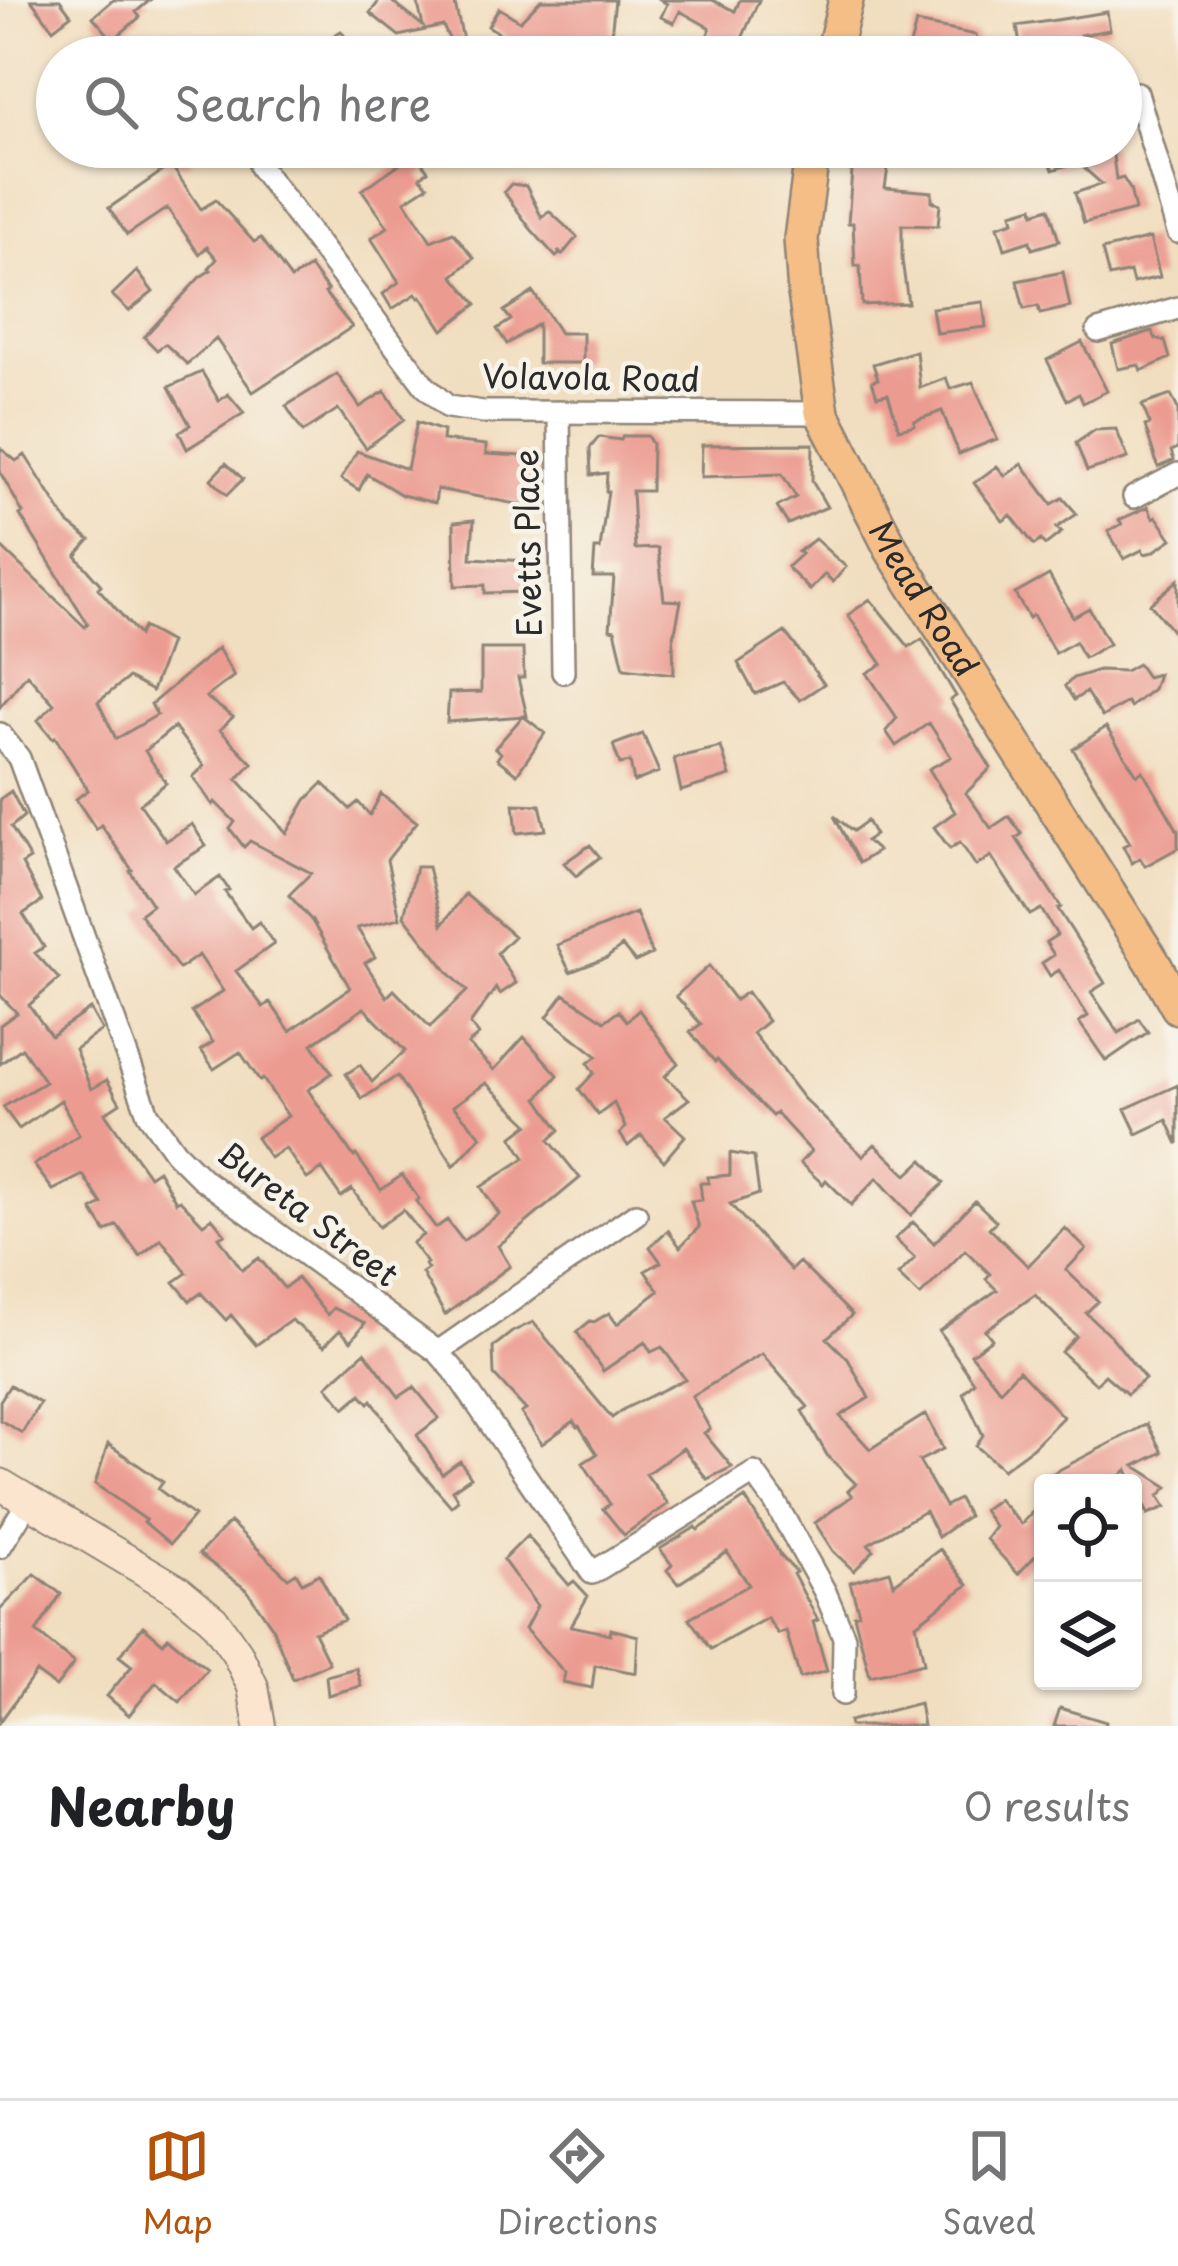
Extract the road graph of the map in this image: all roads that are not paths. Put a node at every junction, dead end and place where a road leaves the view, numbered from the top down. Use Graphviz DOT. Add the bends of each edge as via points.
graph roads {
  1 [pos="846,0"];
  2 [pos="837,36"];
  3 [pos="1142,110"];
  4 [pos="261,168"];
  5 [pos="809,168"];
  6 [pos="1178,232"];
  7 [pos="1178,308"];
  8 [pos="1098,332"];
  9 [pos="559,412"];
  10 [pos="822,413"];
  11 [pos="1178,474"];
  12 [pos="1134,497"];
  13 [pos="563,672"];
  14 [pos="0,734"];
  15 [pos="1168,970"];
  16 [pos="1178,1007"];
  17 [pos="637,1214"];
  18 [pos="438,1352"];
  19 [pos="0,1484"];
  20 [pos="28,1502"];
  21 [pos="0,1547"];
  22 [pos="843,1694"];
  23 [pos="260,1726"];
  1 -- 2 [label="main road"];
  3 -- 6 [label="street"];
  4 -- 9 [label="street, Volavola Road" via="448,407"];
  5 -- 10 [label="main road, Mead Road" via="801,239"];
  7 -- 8 [label="street"];
  9 -- 10 [label="street, Volavola Road"];
  9 -- 13 [label="street, Evetts Place"];
  10 -- 15 [label="main road, Mead Road" via="892,550 1152,961"];
  11 -- 12 [label="street"];
  14 -- 18 [label="street, Bureta Street" via="19,758 148,1114 201,1178"];
  15 -- 16 [label="main road, Mead Road"];
  17 -- 18 [label="street"];
  18 -- 22 [label="street, Bureta Street" via="592,1573 754,1472 844,1637"];
  19 -- 20 [label="main road"];
  20 -- 21 [label="street"];
  20 -- 23 [label="main road" via="213,1618 253,1687"];
}
